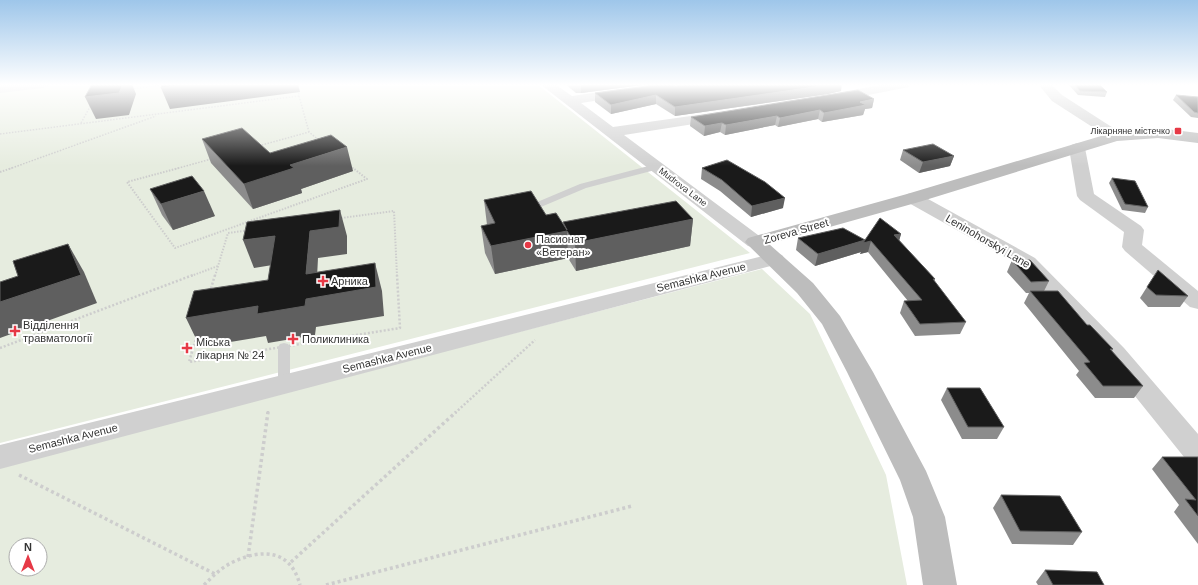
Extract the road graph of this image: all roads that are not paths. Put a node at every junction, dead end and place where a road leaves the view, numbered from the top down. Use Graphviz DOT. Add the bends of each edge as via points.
graph roads {
  1 [pos="584,111"];
  2 [pos="1078,111"];
  3 [pos="735,113"];
  4 [pos="612,132"];
  5 [pos="1116,136"];
  6 [pos="1198,138"];
  7 [pos="1077,148"];
  8 [pos="656,167"];
  9 [pos="913,198"];
  10 [pos="517,212"];
  11 [pos="755,242"];
  12 [pos="774,259"];
  13 [pos="1198,302"];
  14 [pos="284,347"];
  15 [pos="284,384"];
  16 [pos="1198,454"];
  17 [pos="7,464"];
  18 [pos="940,585"];
  1 -- 4 [label="street, Mudrova Lane"];
  2 -- 5 [label="street"];
  3 -- 4 [label="street"];
  4 -- 8 [label="street, Mudrova Lane"];
  5 -- 6 [label="street, Zoreva Street" via="1158,133"];
  5 -- 7 [label="street, Zoreva Street"];
  7 -- 9 [label="street, Zoreva Street"];
  7 -- 13 [label="street" via="1086,196 1134,230 1132,247"];
  8 -- 10 [label="lane" via="583,186"];
  8 -- 11 [label="street, Mudrova Lane"];
  9 -- 11 [label="street, Zoreva Street"];
  9 -- 16 [label="street, Leninohorskyi Lane" via="1028,262 1115,354"];
  11 -- 12 [label="street, Zoreva Street"];
  12 -- 15 [label="street, Semashka Avenue"];
  12 -- 18 [label="street, Zoreva Street" via="805,288 832,321 888,424 930,517"];
  14 -- 15 [label="lane"];
  15 -- 17 [label="street, Semashka Avenue"];
}
